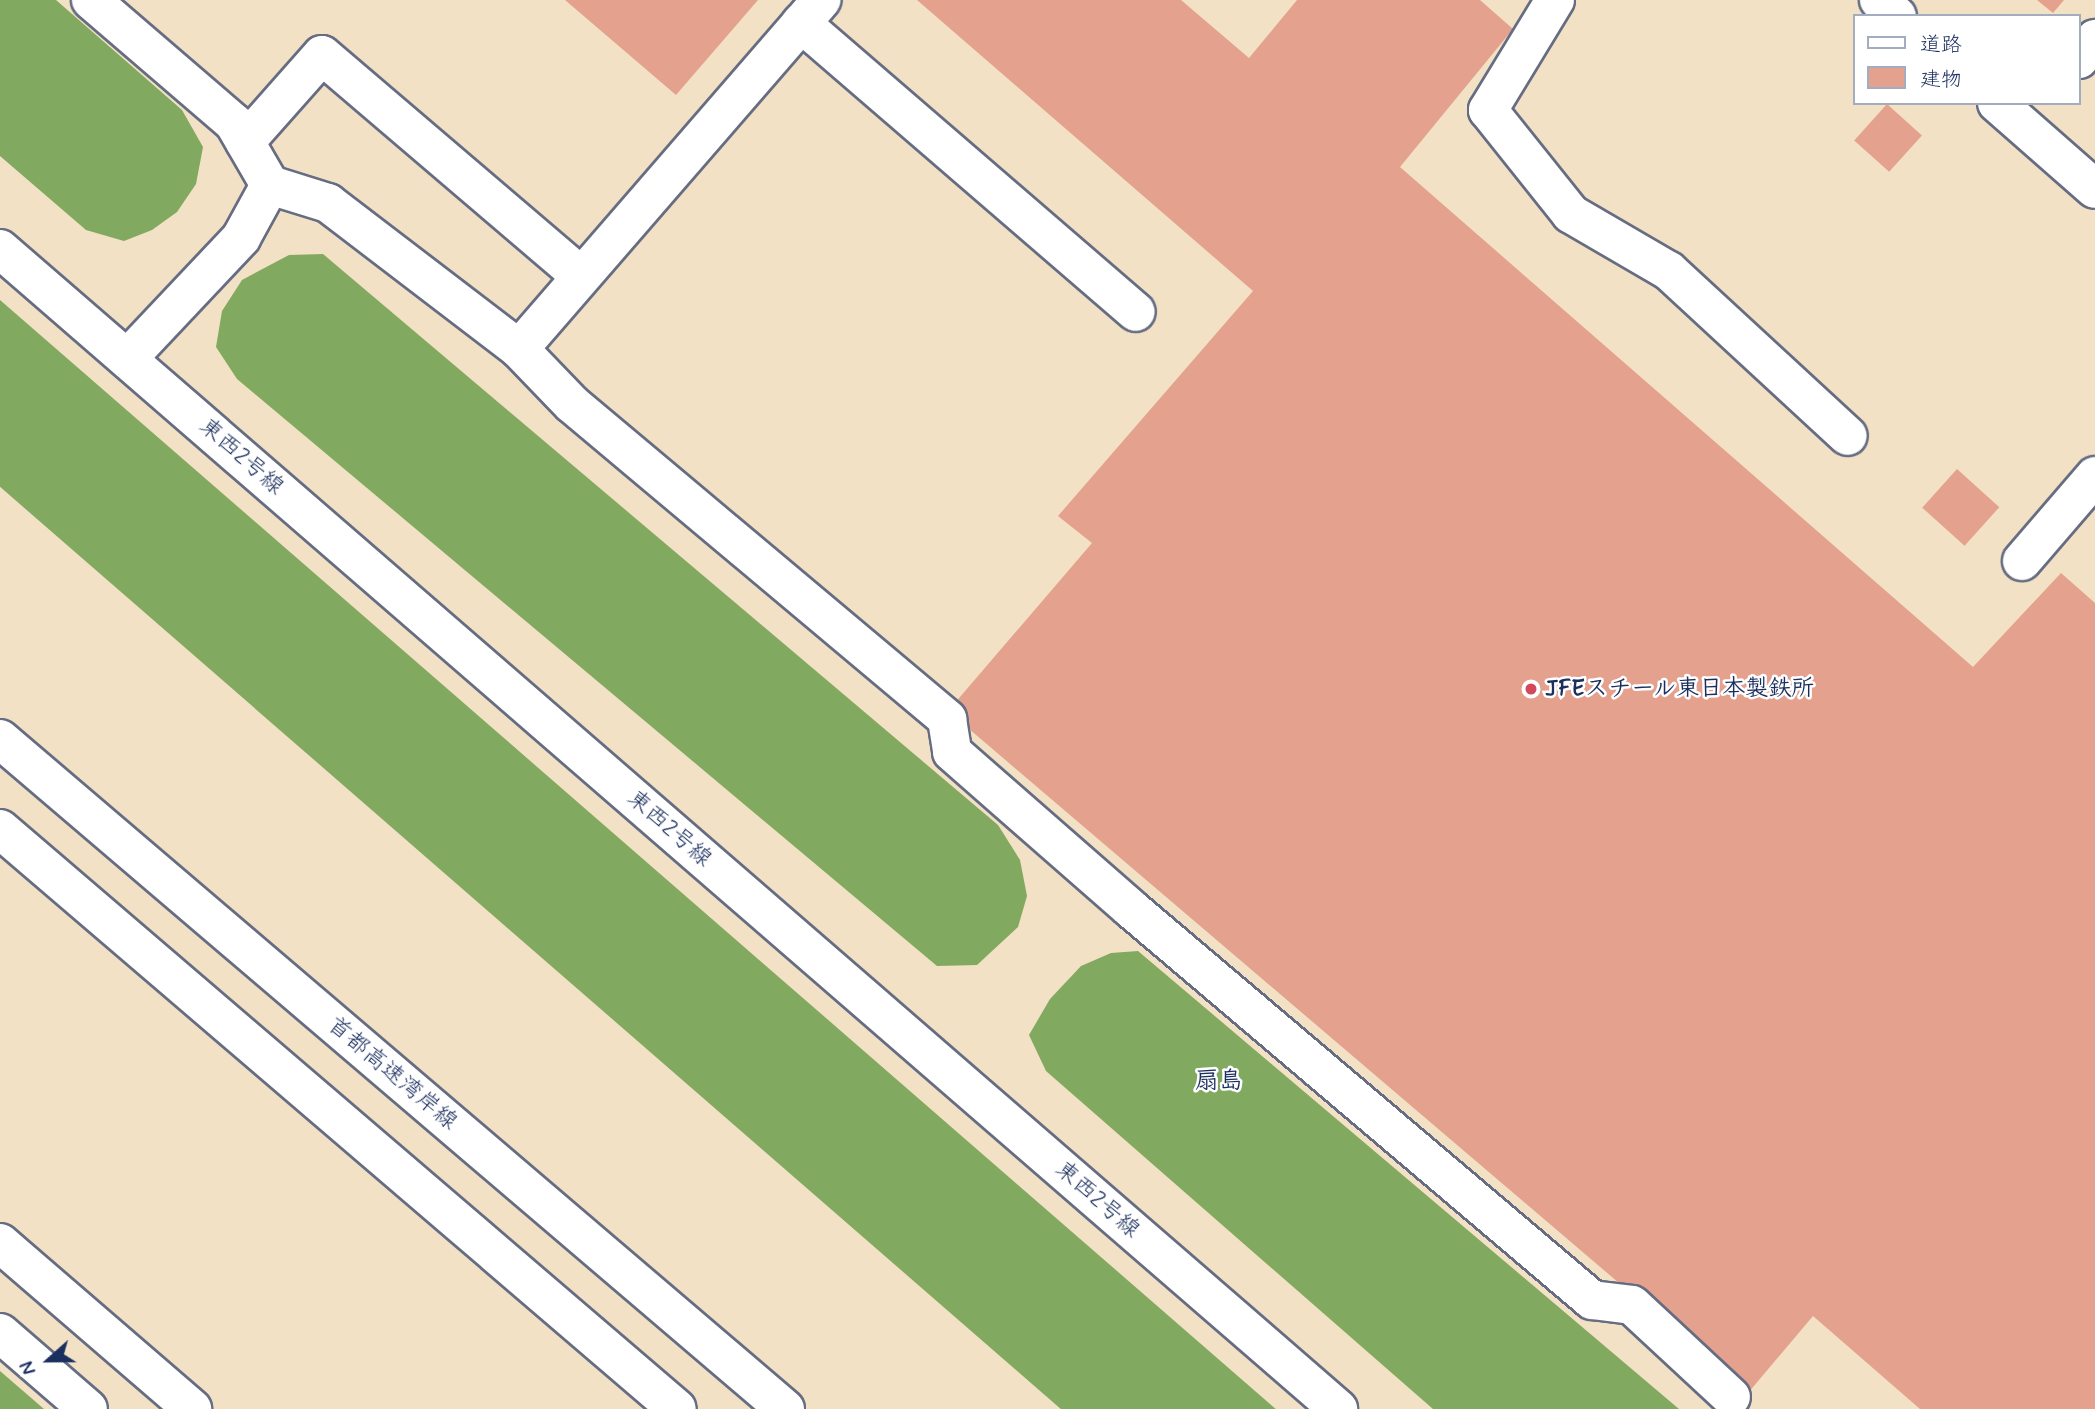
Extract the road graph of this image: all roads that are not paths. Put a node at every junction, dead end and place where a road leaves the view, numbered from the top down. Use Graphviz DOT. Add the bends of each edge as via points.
graph roads {
  1 [pos="1555,0"];
  2 [pos="1878,0"];
  3 [pos="95,1"];
  4 [pos="811,11"];
  5 [pos="1895,14"];
  6 [pos="2095,39"];
  7 [pos="2081,56"];
  8 [pos="2022,111"];
  9 [pos="245,142"];
  10 [pos="270,185"];
  11 [pos="2095,190"];
  12 [pos="0,248"];
  13 [pos="581,276"];
  14 [pos="1136,312"];
  15 [pos="519,349"];
  16 [pos="127,359"];
  17 [pos="1848,436"];
  18 [pos="2095,477"];
  19 [pos="2022,561"];
  20 [pos="0,739"];
  21 [pos="0,829"];
  22 [pos="0,1243"];
  23 [pos="0,1333"];
  24 [pos="1731,1397"];
  25 [pos="88,1409"];
  26 [pos="192,1409"];
  27 [pos="677,1409"];
  28 [pos="785,1409"];
  29 [pos="1338,1409"];
  1 -- 17 [label="main road" via="1488,110 1571,214 1669,271"];
  2 -- 5 [label="main road"];
  3 -- 9 [label="main road" via="234,123"];
  4 -- 13 [label="main road"];
  4 -- 14 [label="main road"];
  6 -- 7 [label="main road"];
  8 -- 11 [label="main road"];
  9 -- 10 [label="main road"];
  9 -- 13 [label="main road" via="322,55"];
  10 -- 15 [label="main road" via="328,203"];
  10 -- 16 [label="main road" via="241,238"];
  12 -- 16 [label="main road, 東西2号線"];
  13 -- 15 [label="main road"];
  15 -- 24 [label="main road" via="572,404 947,719 952,752 1130,908 1592,1300 1632,1305"];
  16 -- 29 [label="main road, 東西2号線"];
  18 -- 19 [label="main road"];
  20 -- 28 [label="main road, 首都高速湾岸線"];
  21 -- 27 [label="main road"];
  22 -- 26 [label="main road"];
  23 -- 25 [label="main road"];
}
